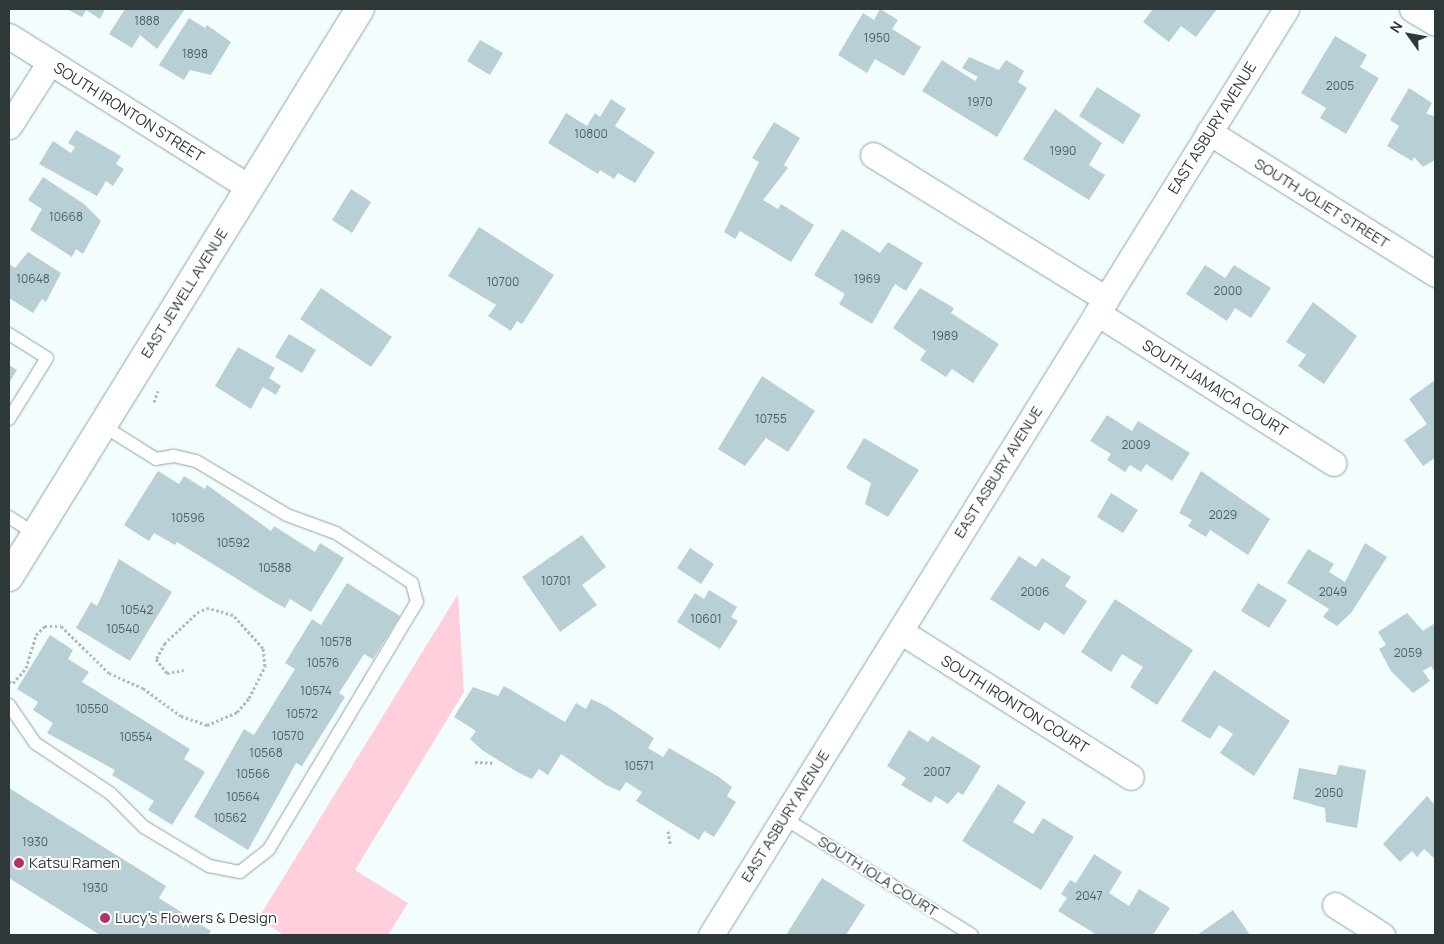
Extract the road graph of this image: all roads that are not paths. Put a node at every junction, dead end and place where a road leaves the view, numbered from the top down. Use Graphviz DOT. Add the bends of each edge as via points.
graph roads {
  1 [pos="360,9"];
  2 [pos="1286,9"];
  3 [pos="1412,9"];
  4 [pos="1435,23"];
  5 [pos="9,36"];
  6 [pos="50,62"];
  7 [pos="9,126"];
  8 [pos="1209,132"];
  9 [pos="873,154"];
  10 [pos="249,187"];
  11 [pos="1435,274"];
  12 [pos="1101,306"];
  13 [pos="9,334"];
  14 [pos="9,418"];
  15 [pos="102,425"];
  16 [pos="1333,463"];
  17 [pos="9,517"];
  18 [pos="36,534"];
  19 [pos="9,577"];
  20 [pos="900,631"];
  21 [pos="9,705"];
  22 [pos="1131,778"];
  23 [pos="784,818"];
  24 [pos="1334,905"];
  25 [pos="711,935"];
  26 [pos="972,935"];
  27 [pos="1382,935"];
  1 -- 10 [label="street, EAST JEWELL AVENUE"];
  2 -- 8 [label="street, EAST ASBURY AVENUE"];
  3 -- 4 [label="street"];
  5 -- 6 [label="street, SOUTH IRONTON STREET"];
  6 -- 7 [label="street"];
  6 -- 10 [label="street, SOUTH IRONTON STREET"];
  8 -- 11 [label="street, SOUTH JOLIET STREET"];
  8 -- 12 [label="street, EAST ASBURY AVENUE"];
  9 -- 12 [label="street, SOUTH JAMAICA COURT"];
  10 -- 15 [label="street, EAST JEWELL AVENUE"];
  12 -- 16 [label="street, SOUTH JAMAICA COURT"];
  12 -- 20 [label="street, EAST ASBURY AVENUE"];
  13 -- 14 [label="lane" via="46,358"];
  15 -- 18 [label="street, EAST JEWELL AVENUE"];
  15 -- 21 [label="lane" via="156,459 174,456 196,461 292,517 336,533 412,583 417,602 269,849 240,872 209,866 144,827 110,793 35,743"];
  17 -- 18 [label="lane"];
  18 -- 19 [label="street, EAST JEWELL AVENUE"];
  20 -- 22 [label="street, SOUTH IRONTON COURT"];
  20 -- 23 [label="street, EAST ASBURY AVENUE"];
  23 -- 25 [label="street, EAST ASBURY AVENUE"];
  23 -- 26 [label="lane, SOUTH IOLA COURT"];
  24 -- 27 [label="street"];
}
